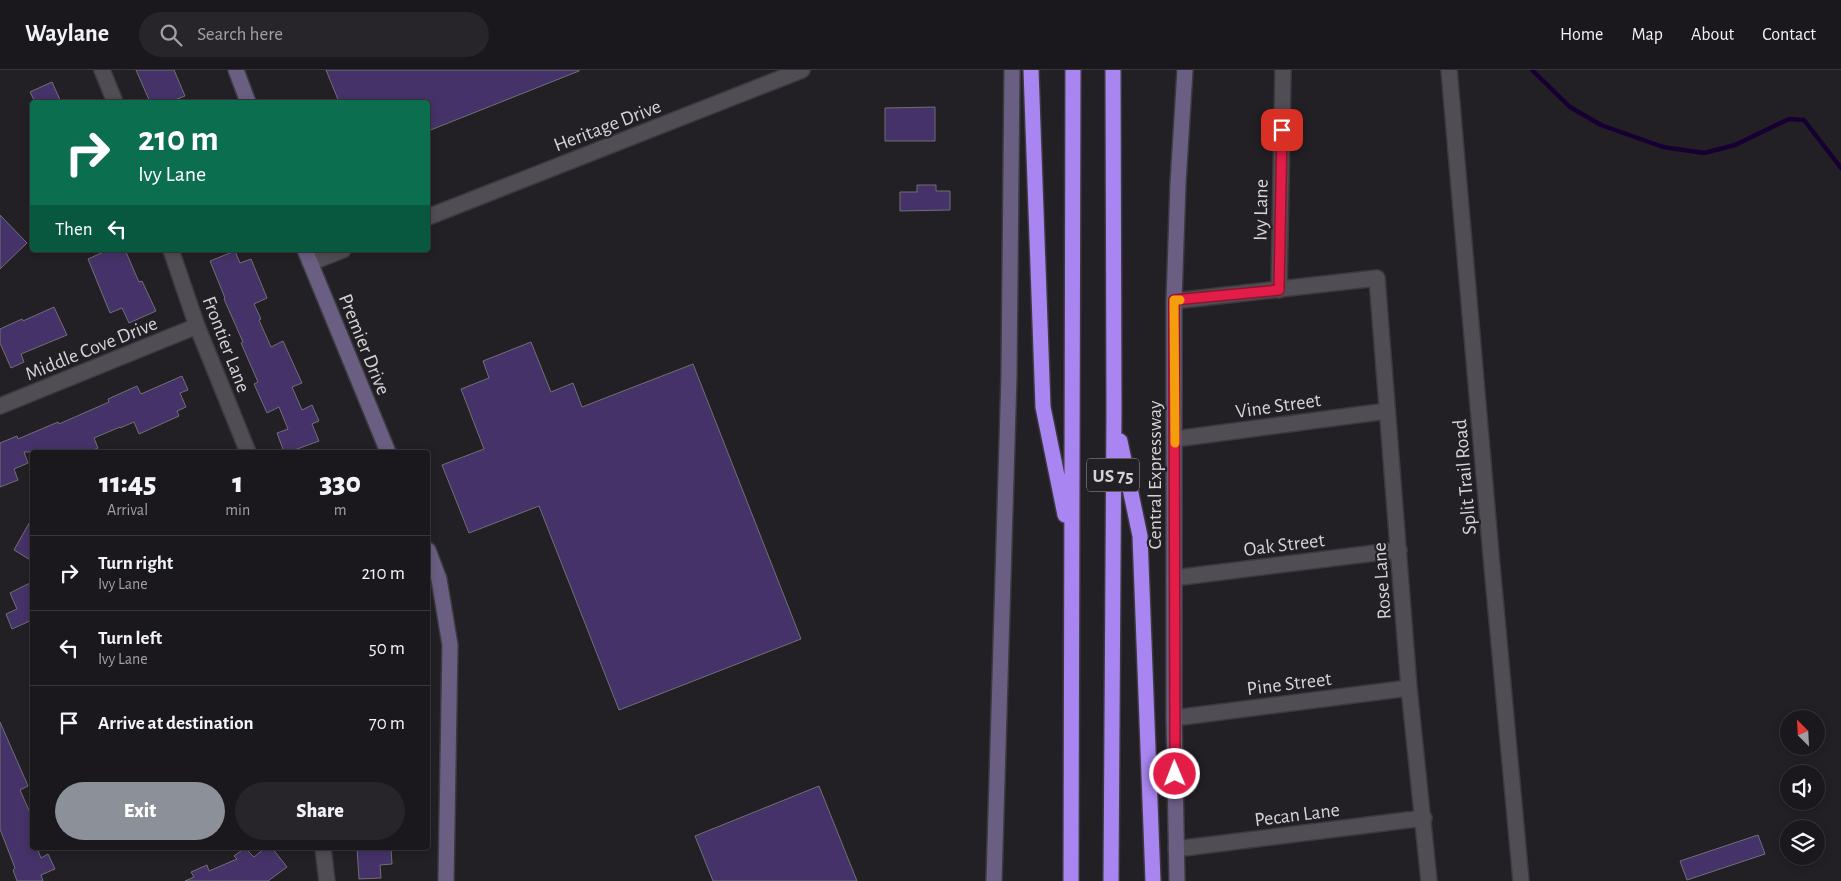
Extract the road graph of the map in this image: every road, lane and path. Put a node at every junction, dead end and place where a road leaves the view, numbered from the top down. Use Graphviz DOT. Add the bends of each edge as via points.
graph roads {
  1 [pos="102,70"];
  2 [pos="236,70"];
  3 [pos="802,70"];
  4 [pos="1012,70"];
  5 [pos="1032,70"];
  6 [pos="1073,70"];
  7 [pos="1113,70"];
  8 [pos="1185,70"];
  9 [pos="1283,70"];
  10 [pos="1449,70"];
  11 [pos="114,100"];
  12 [pos="247,100"];
  13 [pos="430,216"];
  14 [pos="171,252"];
  15 [pos="331,252"];
  16 [pos="308,256"];
  17 [pos="1279,290"];
  18 [pos="1174,300"];
  19 [pos="197,326"];
  20 [pos="0,406"];
  21 [pos="1114,410"];
  22 [pos="1387,411"];
  23 [pos="1175,440"];
  24 [pos="247,450"];
  25 [pos="387,450"];
  26 [pos="1072,546"];
  27 [pos="1399,550"];
  28 [pos="430,555"];
  29 [pos="1174,578"];
  30 [pos="1409,688"];
  31 [pos="1174,718"];
  32 [pos="1424,818"];
  33 [pos="1176,849"];
  34 [pos="323,850"];
  35 [pos="327,881"];
  36 [pos="446,881"];
  37 [pos="994,881"];
  38 [pos="1071,881"];
  39 [pos="1111,881"];
  40 [pos="1153,881"];
  41 [pos="1177,881"];
  42 [pos="1429,881"];
  43 [pos="1521,881"];
  1 -- 11 [label="street"];
  2 -- 12 [label="main road"];
  3 -- 13 [label="street, Heritage Drive"];
  4 -- 37 [label="main road" via="1009,375"];
  5 -- 26 [label="highway" via="1043,407"];
  6 -- 26 [label="highway, US 75"];
  7 -- 21 [label="highway, Central Expressway / US 75"];
  8 -- 18 [label="main road, Central Expressway"];
  9 -- 17 [label="street, Ivy Lane"];
  10 -- 43 [label="street, Split Trail Road"];
  14 -- 19 [label="street, Frontier Lane"];
  15 -- 16 [label="street"];
  16 -- 25 [label="main road, Premier Drive"];
  17 -- 18 [label="street"];
  17 -- 22 [label="street, Rose Lane" via="1377,278"];
  18 -- 23 [label="main road, Central Expressway"];
  19 -- 20 [label="street, Middle Cove Drive"];
  19 -- 24 [label="street, Frontier Lane"];
  21 -- 39 [label="highway, Central Expressway / US 75"];
  21 -- 40 [label="highway" via="1140,536"];
  22 -- 23 [label="street, Vine Street"];
  22 -- 27 [label="street, Rose Lane"];
  23 -- 29 [label="main road, Central Expressway"];
  26 -- 38 [label="highway, US 75"];
  27 -- 29 [label="street, Oak Street"];
  27 -- 30 [label="street, Rose Lane"];
  28 -- 36 [label="main road" via="439,579 450,646"];
  29 -- 31 [label="main road, Central Expressway"];
  30 -- 31 [label="street, Pine Street"];
  30 -- 32 [label="street, Rose Lane"];
  31 -- 33 [label="main road, Central Expressway"];
  32 -- 33 [label="street, Pecan Lane"];
  32 -- 42 [label="street, Rose Lane"];
  33 -- 41 [label="main road, Central Expressway"];
  34 -- 35 [label="street"];
}
